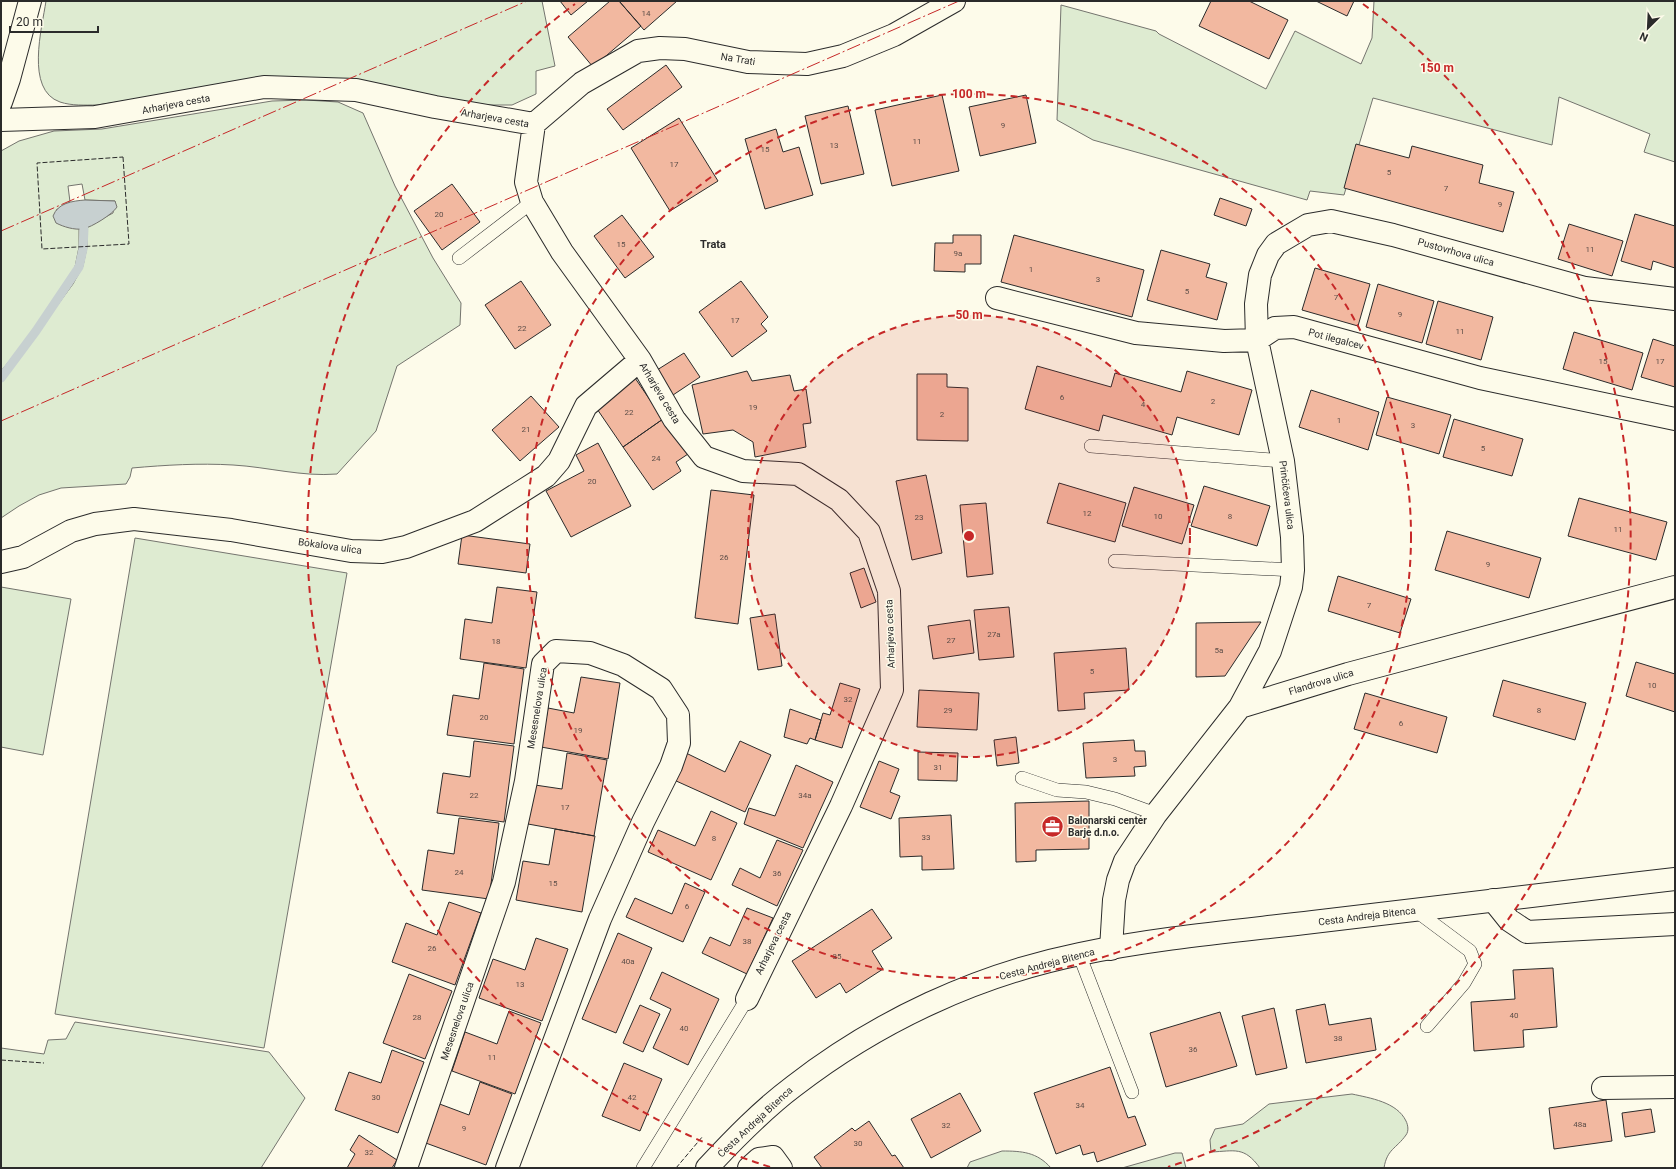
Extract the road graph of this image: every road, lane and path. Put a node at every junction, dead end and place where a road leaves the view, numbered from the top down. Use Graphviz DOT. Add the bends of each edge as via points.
graph roads {
  1 [pos="30,1"];
  2 [pos="954,1"];
  3 [pos="1,102"];
  4 [pos="1,120"];
  5 [pos="534,124"];
  6 [pos="532,202"];
  7 [pos="459,258"];
  8 [pos="1260,275"];
  9 [pos="998,298"];
  10 [pos="1675,299"];
  11 [pos="1257,340"];
  12 [pos="640,360"];
  13 [pos="1675,418"];
  14 [pos="1091,446"];
  15 [pos="1283,461"];
  16 [pos="1115,561"];
  17 [pos="1,562"];
  18 [pos="1293,570"];
  19 [pos="1675,587"];
  20 [pos="1240,707"];
  21 [pos="1022,778"];
  22 [pos="1156,814"];
  23 [pos="1675,879"];
  24 [pos="1493,900"];
  25 [pos="1415,910"];
  26 [pos="1675,924"];
  27 [pos="1111,949"];
  28 [pos="1079,954"];
  29 [pos="746,999"];
  30 [pos="1427,1026"];
  31 [pos="1675,1087"];
  32 [pos="1603,1088"];
  33 [pos="1132,1092"];
  34 [pos="406,1168"];
  35 [pos="507,1168"];
  36 [pos="644,1168"];
  37 [pos="707,1168"];
  38 [pos="749,1168"];
  39 [pos="781,1168"];
  1 -- 3 [label="street" via="10,79"];
  2 -- 5 [label="street, Na Trati" via="894,34 843,56 807,64 748,62 685,49 660,48 638,51 582,83"];
  4 -- 5 [label="street, Arharjeva cesta" via="95,117 264,87 356,90"];
  5 -- 6 [label="street, Arharjeva cesta" via="526,182"];
  6 -- 7 [label="lane"];
  6 -- 12 [label="street, Arharjeva cesta" via="562,252"];
  8 -- 10 [label="street, Pustovrhova ulica" via="1268,255 1276,244 1308,225 1331,221 1393,235 1585,288"];
  8 -- 11 [label="street, Prinčičeva ulica" via="1256,304"];
  9 -- 11 [label="street" via="1136,333 1224,341"];
  11 -- 13 [label="street, Pot ilegalcev" via="1275,328 1294,327 1480,378"];
  11 -- 15 [label="street, Prinčičeva ulica"];
  12 -- 17 [label="street, Bokalova ulica" via="586,406 559,461 546,476 475,522 406,547 382,552 352,551 231,530 134,519 95,524 71,531 23,557"];
  12 -- 29 [label="street, Arharjeva cesta" via="674,419 704,456 743,471 798,474 839,500 869,532 889,591 892,690 841,806"];
  14 -- 15 [label="lane"];
  15 -- 18 [label="street, Prinčičeva ulica" via="1292,537"];
  16 -- 18 [label="lane"];
  18 -- 20 [label="street, Prinčičeva ulica" via="1291,587 1270,651"];
  19 -- 20 [label="street, Flandrova ulica" via="1348,674"];
  20 -- 22 [label="street"];
  21 -- 22 [label="lane" via="1057,790 1086,792 1115,799"];
  22 -- 27 [label="street" via="1124,861 1114,900"];
  23 -- 24 [label="street, Cesta Andreja Bitenca"];
  24 -- 25 [label="street, Cesta Andreja Bitenca"];
  24 -- 26 [label="street" via="1509,920 1527,932"];
  25 -- 27 [label="street, Cesta Andreja Bitenca"];
  25 -- 30 [label="lane" via="1470,951 1475,964 1464,984"];
  27 -- 28 [label="street, Cesta Andreja Bitenca"];
  28 -- 33 [label="lane"];
  28 -- 37 [label="street, Cesta Andreja Bitenca" via="970,986 886,1026 840,1053 794,1085 763,1111"];
  29 -- 36 [label="lane, Arharjeva cesta"];
  31 -- 32 [label="street"];
  34 -- 35 [label="street, Mesesnelova ulica" via="504,882 526,781 543,664 556,651 590,653 623,665 661,689 678,715 679,743 671,766 600,919"];
  38 -- 39 [label="street" via="759,1159 773,1157"];
}
